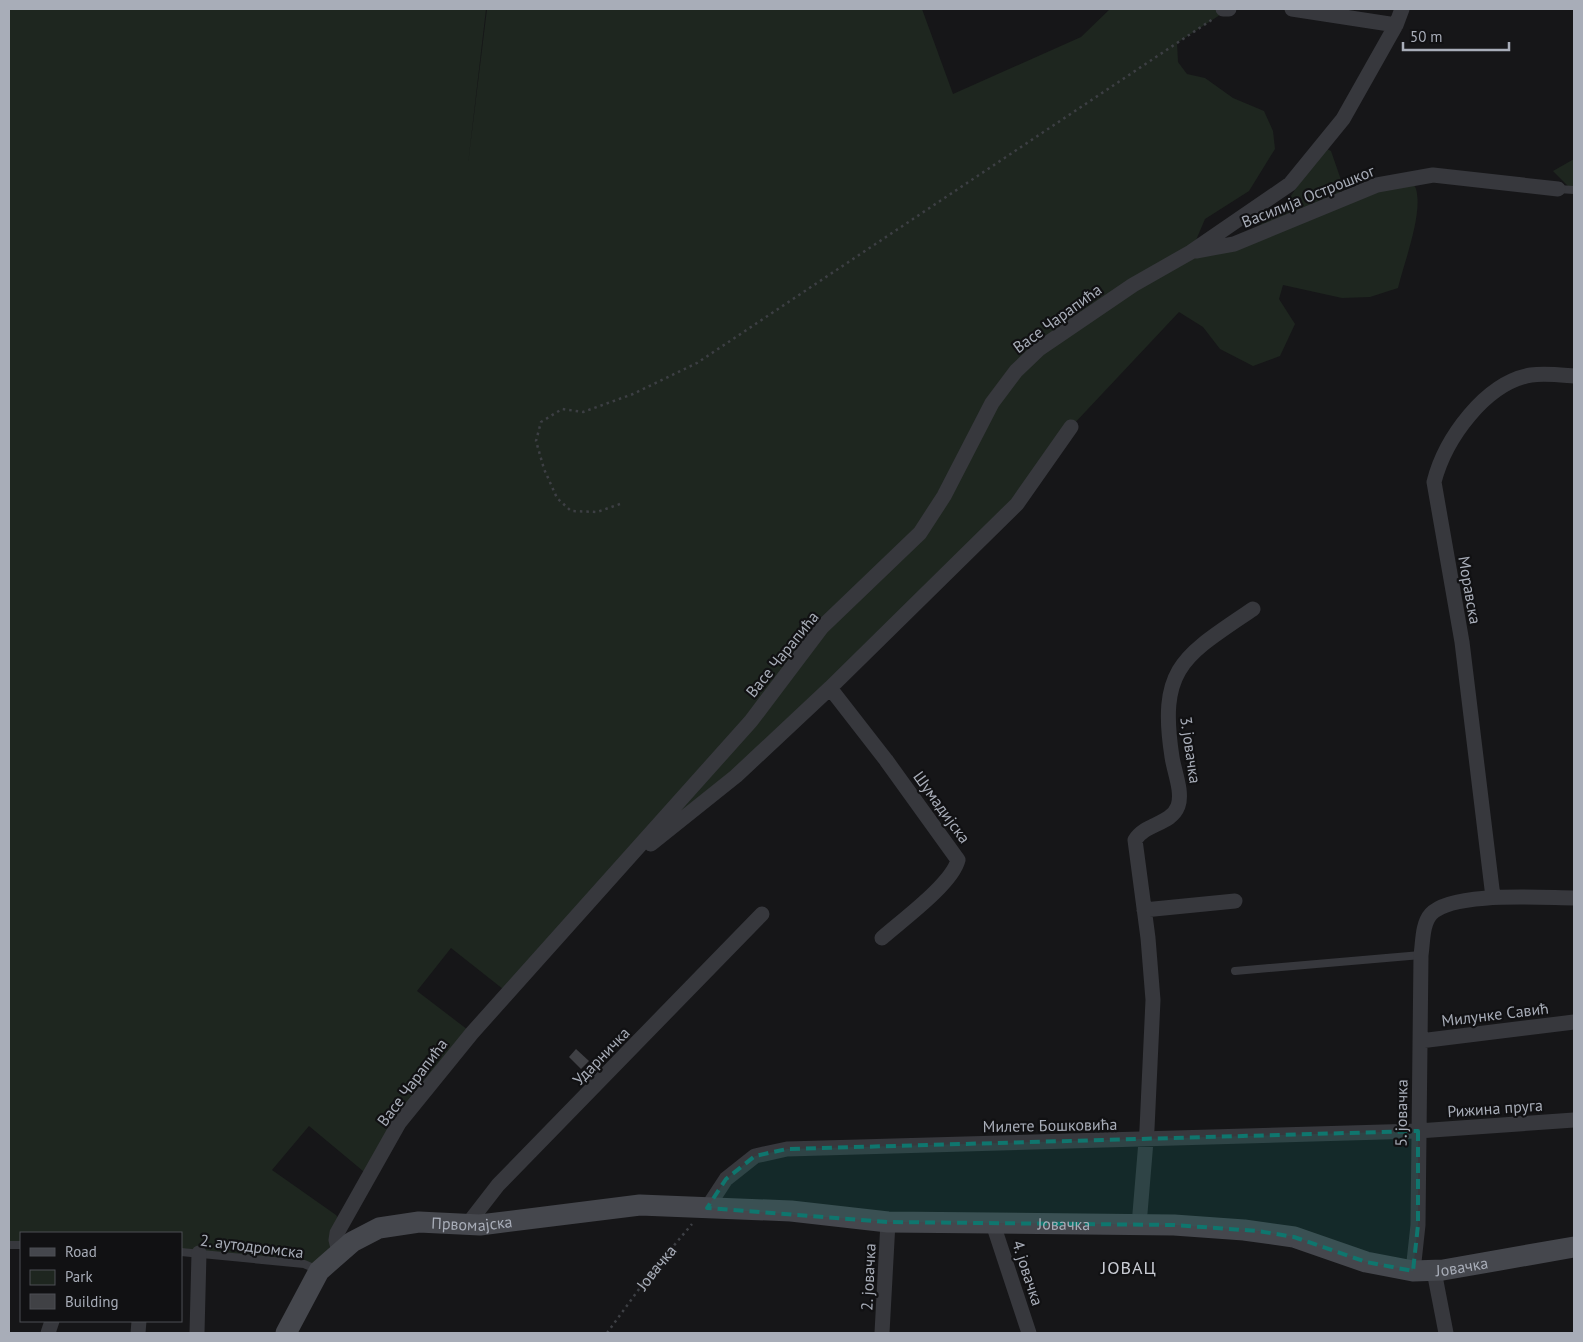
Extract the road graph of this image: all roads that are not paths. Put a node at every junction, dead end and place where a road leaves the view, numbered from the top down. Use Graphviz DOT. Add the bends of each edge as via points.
graph roads {
  1 [pos="1292,9"];
  2 [pos="1402,9"];
  3 [pos="1396,25"];
  4 [pos="1558,189"];
  5 [pos="1574,190"];
  6 [pos="1191,252"];
  7 [pos="1574,376"];
  8 [pos="1071,427"];
  9 [pos="1253,609"];
  10 [pos="830,688"];
  11 [pos="619,870"];
  12 [pos="1493,897"];
  13 [pos="1574,898"];
  14 [pos="1235,901"];
  15 [pos="1144,910"];
  16 [pos="762,914"];
  17 [pos="882,938"];
  18 [pos="1421,955"];
  19 [pos="1235,971"];
  20 [pos="1574,1022"];
  21 [pos="1420,1041"];
  22 [pos="1574,1120"];
  23 [pos="1418,1131"];
  24 [pos="1146,1140"];
  25 [pos="707,1208"];
  26 [pos="888,1222"];
  27 [pos="993,1224"];
  28 [pos="467,1225"];
  29 [pos="1139,1225"];
  30 [pos="1574,1247"];
  31 [pos="182,1252"];
  32 [pos="339,1252"];
  33 [pos="199,1253"];
  34 [pos="319,1270"];
  35 [pos="1413,1271"];
  36 [pos="1434,1271"];
  37 [pos="197,1333"];
  38 [pos="286,1333"];
  39 [pos="882,1333"];
  40 [pos="1029,1333"];
  41 [pos="1446,1333"];
  1 -- 3 [label="street"];
  2 -- 3 [label="street, Васе Чарапића"];
  3 -- 6 [label="street, Васе Чарапића" via="1343,119 1290,184"];
  4 -- 5 [label="lane"];
  4 -- 6 [label="street, Василија Острошког" via="1433,175 1377,185 1234,244"];
  6 -- 11 [label="street, Васе Чарапића" via="1133,285 1040,349 1016,371 992,402 944,496 920,533 822,627 751,721"];
  7 -- 12 [label="street, Моравска" via="1532,375 1496,389 1454,435 1439,463 1434,482 1462,642"];
  8 -- 10 [label="street" via="1017,504"];
  9 -- 15 [label="street, 3. јовачка" via="1192,652 1171,685 1168,726 1179,800 1171,816 1144,829 1135,840"];
  10 -- 11 [label="street" via="736,776"];
  10 -- 17 [label="street, Шумадијска" via="958,860 952,875"];
  11 -- 32 [label="street, Васе Чарапића" via="472,1033 399,1123 337,1233"];
  12 -- 13 [label="street, 5. јовачка"];
  12 -- 18 [label="street, 5. јовачка" via="1437,909 1426,922"];
  14 -- 15 [label="street"];
  15 -- 24 [label="street, 3. јовачка" via="1153,1000"];
  16 -- 28 [label="street, Ударничка" via="498,1185"];
  18 -- 19 [label="lane"];
  18 -- 21 [label="street, 5. јовачка"];
  20 -- 21 [label="street, Милунке Савић"];
  21 -- 23 [label="street, 5. јовачка"];
  22 -- 23 [label="street, Рижина пруга"];
  23 -- 24 [label="street, Милете Бошковића"];
  23 -- 35 [label="street, 5. јовачка" via="1418,1225"];
  24 -- 25 [label="street, Милете Бошковића" via="788,1149 755,1156 726,1179"];
  24 -- 29 [label="street, 3. јовачка"];
  25 -- 26 [label="main road, Јовачка" via="791,1211"];
  25 -- 28 [label="main road, Првомајска" via="640,1205"];
  26 -- 27 [label="main road, Јовачка"];
  26 -- 39 [label="street, 2. јовачка"];
  27 -- 29 [label="main road, Јовачка"];
  27 -- 40 [label="street, 4. јовачка"];
  28 -- 32 [label="main road, Првомајска" via="427,1222 390,1225 361,1236"];
  29 -- 35 [label="main road, Јовачка" via="1212,1227 1283,1235 1385,1267"];
  30 -- 36 [label="main road, Јовачка"];
  31 -- 33 [label="lane, 2. аутодромска"];
  32 -- 34 [label="main road, Првомајска"];
  33 -- 34 [label="lane, 2. аутодромска" via="304,1264"];
  33 -- 37 [label="street"];
  34 -- 38 [label="main road, Првомајска"];
  35 -- 36 [label="main road, Јовачка"];
  36 -- 41 [label="street"];
}
